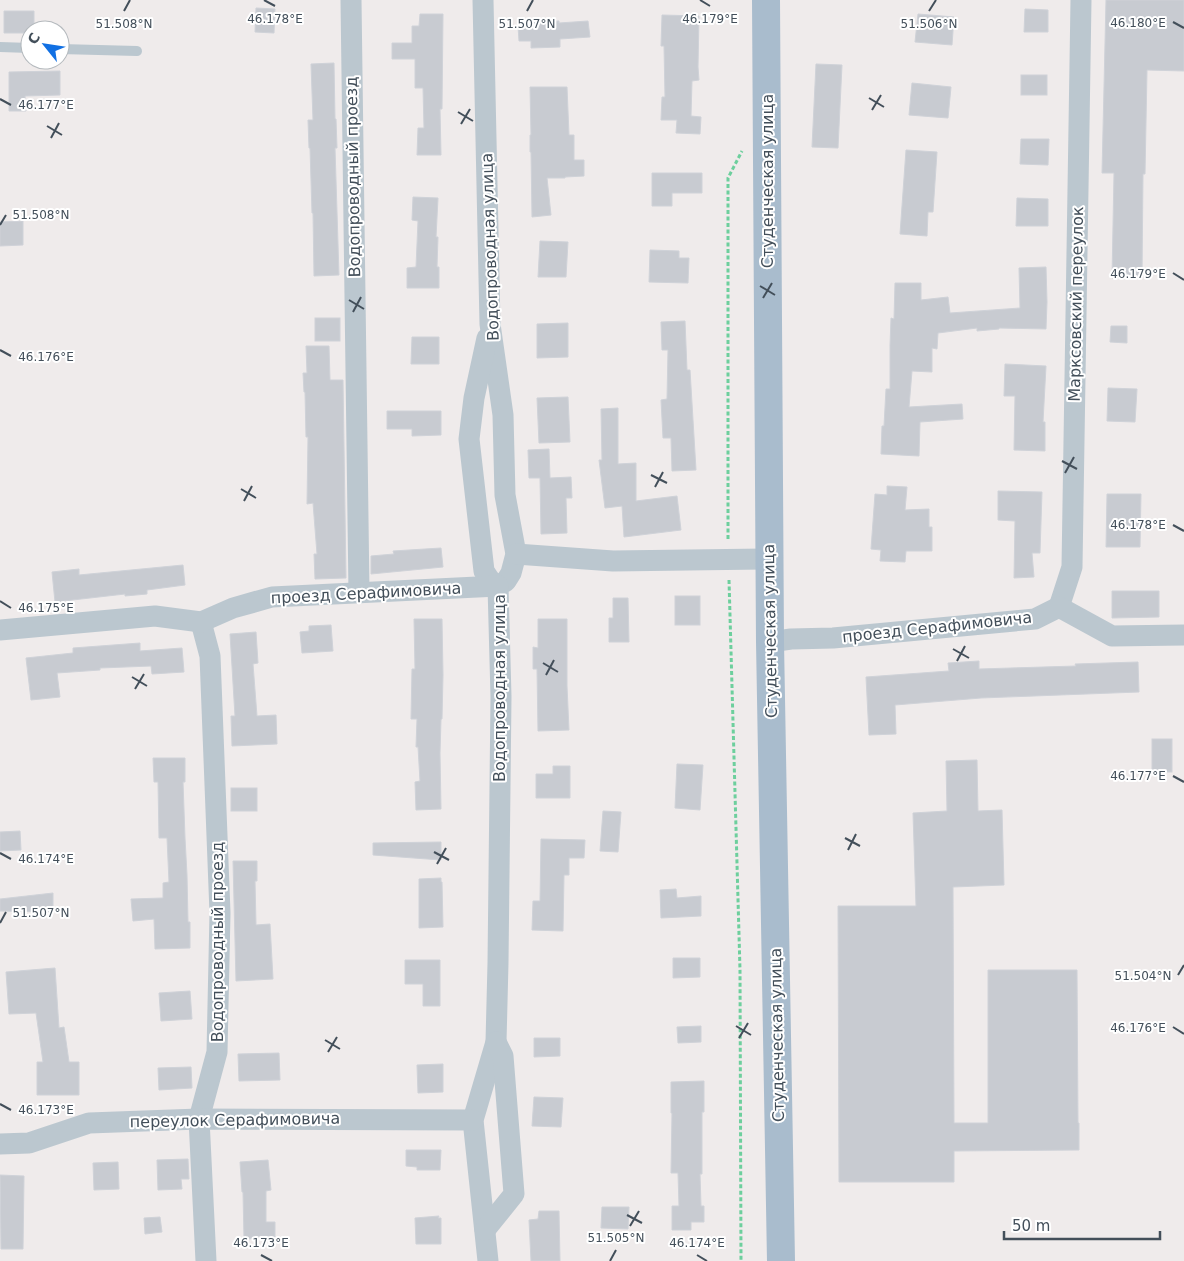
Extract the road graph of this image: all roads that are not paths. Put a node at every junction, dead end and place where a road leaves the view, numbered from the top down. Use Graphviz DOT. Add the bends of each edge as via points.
graph roads {
  1 [pos="351,0"];
  2 [pos="483,0"];
  3 [pos="766,0"];
  4 [pos="1081,0"];
  5 [pos="0,47"];
  6 [pos="20,48"];
  7 [pos="70,49"];
  8 [pos="136,51"];
  9 [pos="490,324"];
  10 [pos="516,554"];
  11 [pos="769,559"];
  12 [pos="498,586"];
  13 [pos="359,593"];
  14 [pos="1059,607"];
  15 [pos="201,622"];
  16 [pos="0,630"];
  17 [pos="1184,635"];
  18 [pos="770,642"];
  19 [pos="496,1042"];
  20 [pos="198,1119"];
  21 [pos="473,1120"];
  22 [pos="0,1144"];
  23 [pos="485,1230"];
  24 [pos="206,1261"];
  25 [pos="488,1261"];
  26 [pos="781,1261"];
  1 -- 13 [label="street, Водопроводный проезд"];
  2 -- 9 [label="street, Водопроводная улица"];
  3 -- 11 [label="main road, Студенческая улица"];
  4 -- 14 [label="street, Марксовский переулок" via="1072,568"];
  5 -- 6 [label="lane"];
  7 -- 8 [label="lane"];
  9 -- 10 [label="street, Водопроводная улица" via="503,415 504,495"];
  9 -- 12 [label="street" via="474,398 469,440 484,571"];
  10 -- 11 [label="street" via="613,561"];
  10 -- 12 [label="street, Водопроводная улица" via="511,573"];
  11 -- 18 [label="main road, Студенческая улица"];
  12 -- 13 [label="street, проезд Серафимовича"];
  12 -- 19 [label="street, Водопроводная улица" via="501,697"];
  13 -- 15 [label="street, проезд Серафимовича" via="272,597 233,608"];
  14 -- 17 [label="street" via="1112,636"];
  14 -- 18 [label="street, проезд Серафимовича" via="1035,619"];
  15 -- 16 [label="street" via="155,616"];
  15 -- 20 [label="street, Водопроводный проезд" via="210,656 220,913 217,1052"];
  18 -- 26 [label="main road, Студенческая улица"];
  19 -- 21 [label="street, Водопроводная улица"];
  19 -- 23 [label="street" via="503,1056 514,1194"];
  20 -- 21 [label="street, переулок Серафимовича"];
  20 -- 22 [label="street, переулок Серафимовича" via="89,1122 28,1143"];
  20 -- 24 [label="street, Водопроводный проезд"];
  21 -- 23 [label="street, Водопроводная улица"];
  23 -- 25 [label="street, Водопроводная улица"];
}
